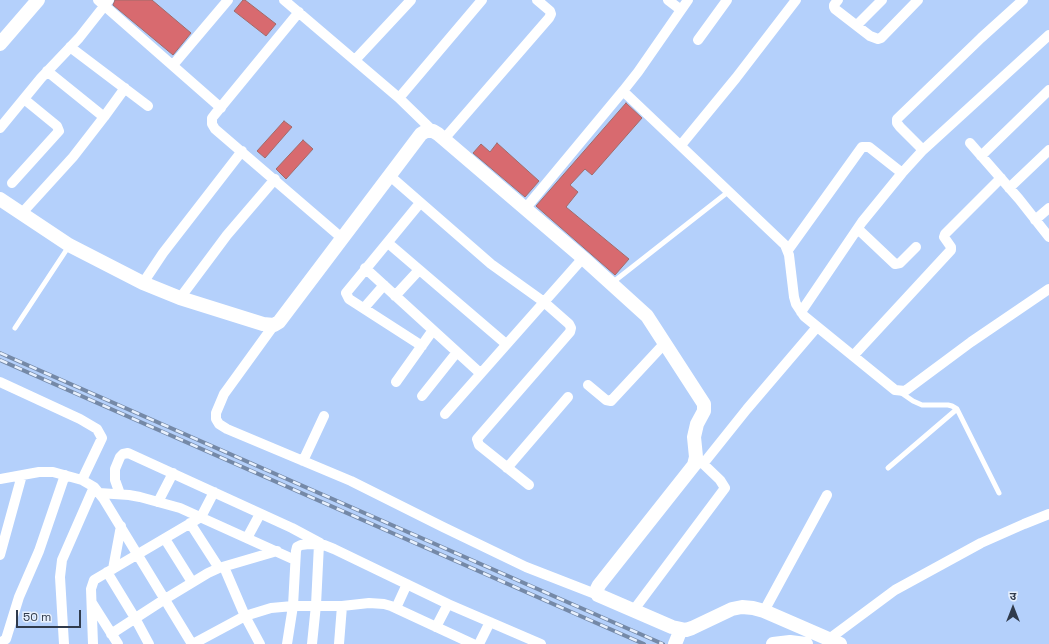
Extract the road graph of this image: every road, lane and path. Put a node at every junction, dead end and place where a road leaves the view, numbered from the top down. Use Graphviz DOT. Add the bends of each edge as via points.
graph roads {
  1 [pos="38,0"];
  2 [pos="228,0"];
  3 [pos="284,0"];
  4 [pos="411,0"];
  5 [pos="482,0"];
  6 [pos="537,0"];
  7 [pos="668,0"];
  8 [pos="688,0"];
  9 [pos="727,0"];
  10 [pos="796,0"];
  11 [pos="838,0"];
  12 [pos="882,0"];
  13 [pos="918,0"];
  14 [pos="1023,0"];
  15 [pos="104,2"];
  16 [pos="681,10"];
  17 [pos="299,12"];
  18 [pos="857,25"];
  19 [pos="1049,35"];
  20 [pos="698,40"];
  21 [pos="0,44"];
  22 [pos="70,47"];
  23 [pos="355,60"];
  24 [pos="173,65"];
  25 [pos="47,71"];
  26 [pos="125,88"];
  27 [pos="1049,90"];
  28 [pos="623,92"];
  29 [pos="399,98"];
  30 [pos="24,99"];
  31 [pos="148,106"];
  32 [pos="221,108"];
  33 [pos="104,117"];
  34 [pos="0,128"];
  35 [pos="438,135"];
  36 [pos="970,143"];
  37 [pos="681,145"];
  38 [pos="923,150"];
  39 [pos="1049,150"];
  40 [pos="242,151"];
  41 [pos="981,156"];
  42 [pos="902,173"];
  43 [pos="390,176"];
  44 [pos="1000,178"];
  45 [pos="275,179"];
  46 [pos="12,183"];
  47 [pos="1009,188"];
  48 [pos="728,192"];
  49 [pos="0,199"];
  50 [pos="420,202"];
  51 [pos="1049,208"];
  52 [pos="525,209"];
  53 [pos="22,213"];
  54 [pos="1035,220"];
  55 [pos="858,229"];
  56 [pos="1049,237"];
  57 [pos="343,239"];
  58 [pos="388,243"];
  59 [pos="69,245"];
  60 [pos="916,248"];
  61 [pos="788,250"];
  62 [pos="583,258"];
  63 [pos="365,268"];
  64 [pos="418,270"];
  65 [pos="143,283"];
  66 [pos="612,284"];
  67 [pos="384,285"];
  68 [pos="1049,289"];
  69 [pos="395,296"];
  70 [pos="180,298"];
  71 [pos="544,302"];
  72 [pos="364,308"];
  73 [pos="801,312"];
  74 [pos="274,325"];
  75 [pos="817,327"];
  76 [pos="15,328"];
  77 [pos="432,330"];
  78 [pos="506,344"];
  79 [pos="664,344"];
  80 [pos="422,346"];
  81 [pos="457,352"];
  82 [pos="853,356"];
  83 [pos="480,373"];
  84 [pos="0,382"];
  85 [pos="396,382"];
  86 [pos="588,385"];
  87 [pos="900,391"];
  88 [pos="422,396"];
  89 [pos="568,398"];
  90 [pos="957,409"];
  91 [pos="445,414"];
  92 [pos="324,416"];
  93 [pos="303,461"];
  94 [pos="700,461"];
  95 [pos="507,468"];
  96 [pos="888,468"];
  97 [pos="173,473"];
  98 [pos="22,475"];
  99 [pos="65,475"];
  100 [pos="0,479"];
  101 [pos="82,480"];
  102 [pos="529,485"];
  103 [pos="97,490"];
  104 [pos="214,492"];
  105 [pos="999,493"];
  106 [pos="120,494"];
  107 [pos="827,495"];
  108 [pos="158,502"];
  109 [pos="260,514"];
  110 [pos="1049,514"];
  111 [pos="200,517"];
  112 [pos="190,523"];
  113 [pos="121,526"];
  114 [pos="247,538"];
  115 [pos="164,539"];
  116 [pos="322,545"];
  117 [pos="277,551"];
  118 [pos="0,555"];
  119 [pos="138,555"];
  120 [pos="295,560"];
  121 [pos="222,567"];
  122 [pos="110,570"];
  123 [pos="192,582"];
  124 [pos="407,584"];
  125 [pos="598,595"];
  126 [pos="165,599"];
  127 [pos="91,602"];
  128 [pos="448,604"];
  129 [pos="316,605"];
  130 [pos="293,606"];
  131 [pos="342,606"];
  132 [pos="396,608"];
  133 [pos="634,611"];
  134 [pos="764,611"];
  135 [pos="245,616"];
  136 [pos="135,618"];
  137 [pos="490,622"];
  138 [pos="436,627"];
  139 [pos="681,629"];
  140 [pos="111,634"];
  141 [pos="451,640"];
  142 [pos="835,642"];
  143 [pos="0,643"];
  144 [pos="64,644"];
  145 [pos="93,644"];
  146 [pos="118,644"];
  147 [pos="149,644"];
  148 [pos="193,644"];
  149 [pos="260,644"];
  150 [pos="287,644"];
  151 [pos="312,644"];
  152 [pos="339,644"];
  153 [pos="473,644"];
  154 [pos="480,644"];
  155 [pos="541,644"];
  156 [pos="675,644"];
  157 [pos="773,644"];
  158 [pos="806,644"];
  1 -- 21 [label="street"];
  2 -- 24 [label="street"];
  3 -- 17 [label="street"];
  4 -- 23 [label="street"];
  5 -- 29 [label="street"];
  6 -- 35 [label="street" via="550,11 549,18"];
  7 -- 16 [label="street"];
  8 -- 16 [label="street"];
  9 -- 20 [label="street"];
  10 -- 37 [label="street"];
  11 -- 18 [label="street" via="834,7"];
  12 -- 18 [label="street"];
  13 -- 18 [label="street" via="881,38 874,38"];
  14 -- 38 [label="street" via="897,119 900,127"];
  15 -- 22 [label="street"];
  15 -- 24 [label="street"];
  16 -- 28 [label="street"];
  17 -- 23 [label="street"];
  17 -- 32 [label="street"];
  19 -- 38 [label="street"];
  22 -- 25 [label="street"];
  22 -- 26 [label="street"];
  23 -- 29 [label="street"];
  24 -- 32 [label="street"];
  25 -- 30 [label="street"];
  25 -- 33 [label="street"];
  26 -- 31 [label="street"];
  26 -- 33 [label="street"];
  27 -- 41 [label="street"];
  28 -- 37 [label="street"];
  28 -- 52 [label="street"];
  29 -- 35 [label="street"];
  30 -- 34 [label="street"];
  30 -- 46 [label="street" via="57,126 59,131"];
  32 -- 40 [label="street" via="212,118 212,124"];
  33 -- 53 [label="street"];
  35 -- 43 [label="street" via="426,131 421,134"];
  35 -- 52 [label="street"];
  36 -- 41 [label="street"];
  37 -- 48 [label="street"];
  38 -- 42 [label="street"];
  39 -- 47 [label="street"];
  40 -- 45 [label="street"];
  40 -- 65 [label="street"];
  41 -- 44 [label="street"];
  42 -- 55 [label="street"];
  42 -- 61 [label="street" via="869,147 862,147"];
  43 -- 50 [label="street"];
  43 -- 57 [label="street"];
  44 -- 47 [label="street"];
  44 -- 82 [label="street" via="945,234 945,240 951,247 948,253"];
  45 -- 57 [label="street"];
  45 -- 70 [label="street" via="227,235"];
  47 -- 54 [label="street"];
  48 -- 61 [label="street"];
  48 -- 66 [label="lane"];
  49 -- 53 [label="street"];
  50 -- 58 [label="street"];
  50 -- 71 [label="street" via="491,264"];
  51 -- 54 [label="street"];
  52 -- 62 [label="street"];
  53 -- 59 [label="street"];
  54 -- 56 [label="street"];
  55 -- 60 [label="street" via="895,264 900,263"];
  55 -- 73 [label="street"];
  57 -- 74 [label="street" via="280,322"];
  58 -- 63 [label="street"];
  58 -- 64 [label="street"];
  59 -- 65 [label="street"];
  59 -- 76 [label="lane"];
  61 -- 73 [label="street" via="794,297"];
  62 -- 66 [label="street"];
  62 -- 71 [label="street"];
  63 -- 67 [label="street"];
  63 -- 72 [label="street" via="346,293 349,299"];
  64 -- 69 [label="street"];
  64 -- 78 [label="street"];
  65 -- 70 [label="street"];
  66 -- 79 [label="street" via="647,316"];
  67 -- 69 [label="street"];
  67 -- 72 [label="street"];
  68 -- 87 [label="street" via="905,391"];
  69 -- 77 [label="street"];
  70 -- 74 [label="street" via="263,324"];
  71 -- 78 [label="street"];
  71 -- 95 [label="street" via="569,324 570,332 477,439 479,445"];
  72 -- 80 [label="street"];
  73 -- 75 [label="street"];
  74 -- 93 [label="street" via="227,390 216,413 216,419 227,429"];
  75 -- 82 [label="street"];
  75 -- 94 [label="street"];
  77 -- 80 [label="street"];
  77 -- 81 [label="street"];
  78 -- 83 [label="street"];
  79 -- 86 [label="street" via="610,401"];
  79 -- 94 [label="street" via="704,404 704,411 694,437"];
  80 -- 85 [label="street"];
  81 -- 83 [label="street"];
  81 -- 88 [label="street"];
  82 -- 87 [label="street" via="894,390"];
  83 -- 91 [label="street"];
  84 -- 101 [label="street" via="97,429 102,438"];
  87 -- 90 [label="lane" via="922,404 948,405"];
  89 -- 95 [label="street"];
  90 -- 96 [label="lane"];
  90 -- 105 [label="lane"];
  92 -- 93 [label="street"];
  93 -- 125 [label="street" via="351,481 526,566"];
  94 -- 125 [label="street" via="694,465 599,586"];
  94 -- 133 [label="street" via="725,488"];
  95 -- 102 [label="street"];
  97 -- 104 [label="street"];
  97 -- 106 [label="street" via="128,453 123,454 114,469"];
  97 -- 108 [label="street"];
  98 -- 99 [label="street" via="45,472"];
  98 -- 100 [label="street"];
  98 -- 118 [label="street"];
  99 -- 101 [label="street"];
  99 -- 143 [label="street" via="6,639"];
  101 -- 103 [label="street"];
  103 -- 106 [label="street"];
  103 -- 113 [label="street"];
  103 -- 144 [label="street" via="62,560 60,577"];
  104 -- 109 [label="street"];
  104 -- 111 [label="street"];
  106 -- 108 [label="street"];
  107 -- 134 [label="street"];
  108 -- 111 [label="street"];
  109 -- 114 [label="street"];
  109 -- 116 [label="street"];
  110 -- 142 [label="street" via="981,543 894,590"];
  111 -- 112 [label="street"];
  111 -- 114 [label="street"];
  112 -- 115 [label="street"];
  112 -- 121 [label="street"];
  113 -- 119 [label="street"];
  113 -- 122 [label="street"];
  114 -- 117 [label="street"];
  115 -- 119 [label="street"];
  115 -- 123 [label="street"];
  116 -- 120 [label="street" via="309,544 297,547"];
  116 -- 124 [label="street"];
  116 -- 129 [label="street"];
  117 -- 120 [label="street"];
  117 -- 121 [label="street"];
  119 -- 122 [label="street"];
  119 -- 126 [label="street"];
  120 -- 130 [label="street"];
  121 -- 123 [label="street"];
  121 -- 135 [label="street"];
  122 -- 127 [label="street" via="92,583"];
  122 -- 136 [label="street"];
  123 -- 126 [label="street"];
  124 -- 128 [label="street"];
  124 -- 132 [label="street"];
  125 -- 133 [label="street"];
  126 -- 136 [label="street"];
  126 -- 148 [label="street"];
  127 -- 140 [label="street"];
  127 -- 145 [label="street"];
  128 -- 137 [label="street"];
  128 -- 138 [label="street"];
  129 -- 130 [label="street"];
  129 -- 131 [label="street"];
  129 -- 151 [label="street"];
  130 -- 135 [label="street" via="271,608"];
  130 -- 150 [label="street"];
  131 -- 132 [label="street" via="375,603"];
  131 -- 152 [label="street"];
  132 -- 138 [label="street"];
  133 -- 139 [label="street"];
  134 -- 139 [label="street" via="742,607 732,609 692,628"];
  134 -- 142 [label="street"];
  135 -- 148 [label="street"];
  135 -- 149 [label="street"];
  136 -- 140 [label="street"];
  136 -- 147 [label="street"];
  137 -- 154 [label="street"];
  137 -- 155 [label="street"];
  138 -- 141 [label="street"];
  139 -- 156 [label="street"];
  140 -- 146 [label="street"];
  141 -- 153 [label="street"];
  157 -- 158 [label="street"];
}
